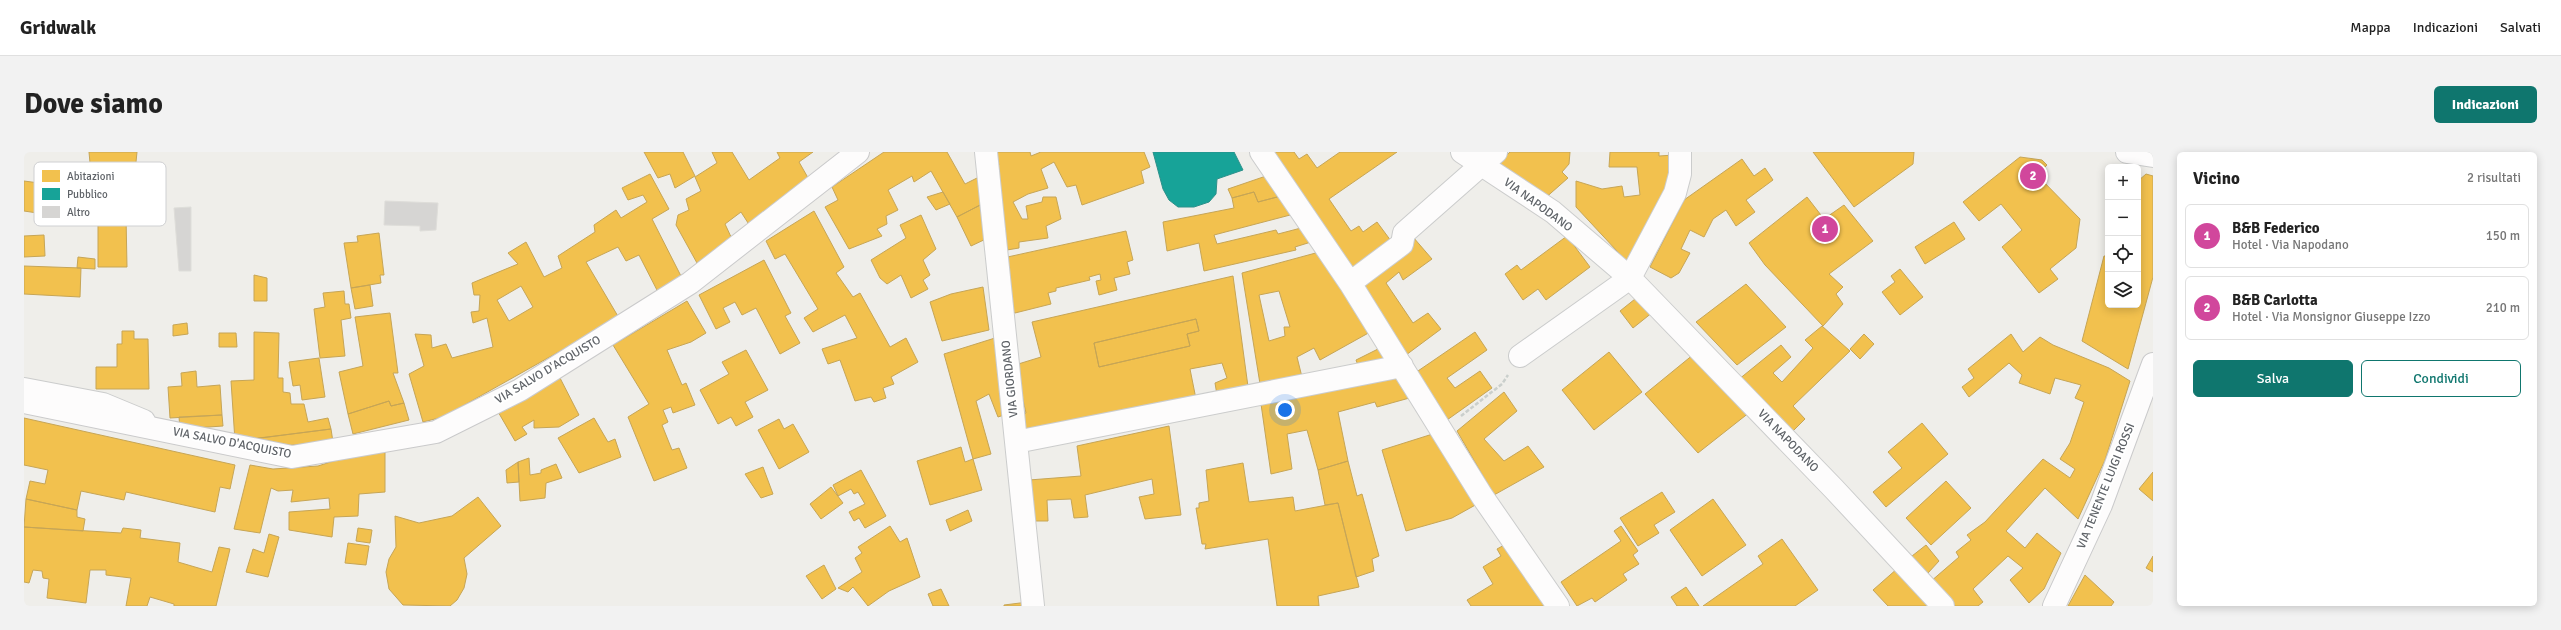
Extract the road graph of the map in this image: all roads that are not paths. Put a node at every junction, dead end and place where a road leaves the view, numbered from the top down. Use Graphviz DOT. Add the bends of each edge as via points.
graph roads {
  1 [pos="858,152"];
  2 [pos="986,152"];
  3 [pos="1261,152"];
  4 [pos="1462,152"];
  5 [pos="1680,152"];
  6 [pos="2127,152"];
  7 [pos="2153,156"];
  8 [pos="1488,159"];
  9 [pos="1630,278"];
  10 [pos="1350,284"];
  11 [pos="1520,356"];
  12 [pos="2153,364"];
  13 [pos="1402,366"];
  14 [pos="24,389"];
  15 [pos="24,402"];
  16 [pos="164,430"];
  17 [pos="1016,442"];
  18 [pos="1032,606"];
  19 [pos="1558,606"];
  20 [pos="1943,606"];
  21 [pos="2054,606"];
  1 -- 16 [label="street, VIA SALVO D'ACQUISTO" via="690,283 520,390 436,432 292,457"];
  2 -- 17 [label="street, VIA GIORDANO"];
  3 -- 10 [label="street"];
  4 -- 8 [label="street, VIA NAPODANO"];
  5 -- 9 [label="street" via="1680,174 1675,193"];
  6 -- 7 [label="street"];
  8 -- 9 [label="street, VIA NAPODANO"];
  8 -- 10 [label="street" via="1404,233 1402,244"];
  9 -- 11 [label="street"];
  9 -- 20 [label="street, VIA NAPODANO"];
  10 -- 13 [label="street"];
  12 -- 21 [label="street, VIA TENENTE LUIGI ROSSI" via="2101,505"];
  13 -- 17 [label="street"];
  13 -- 19 [label="street" via="1482,496"];
  14 -- 16 [label="street" via="104,404"];
  15 -- 16 [label="street, VIA SALVO D'ACQUISTO"];
  17 -- 18 [label="street, VIA GIORDANO"];
}
